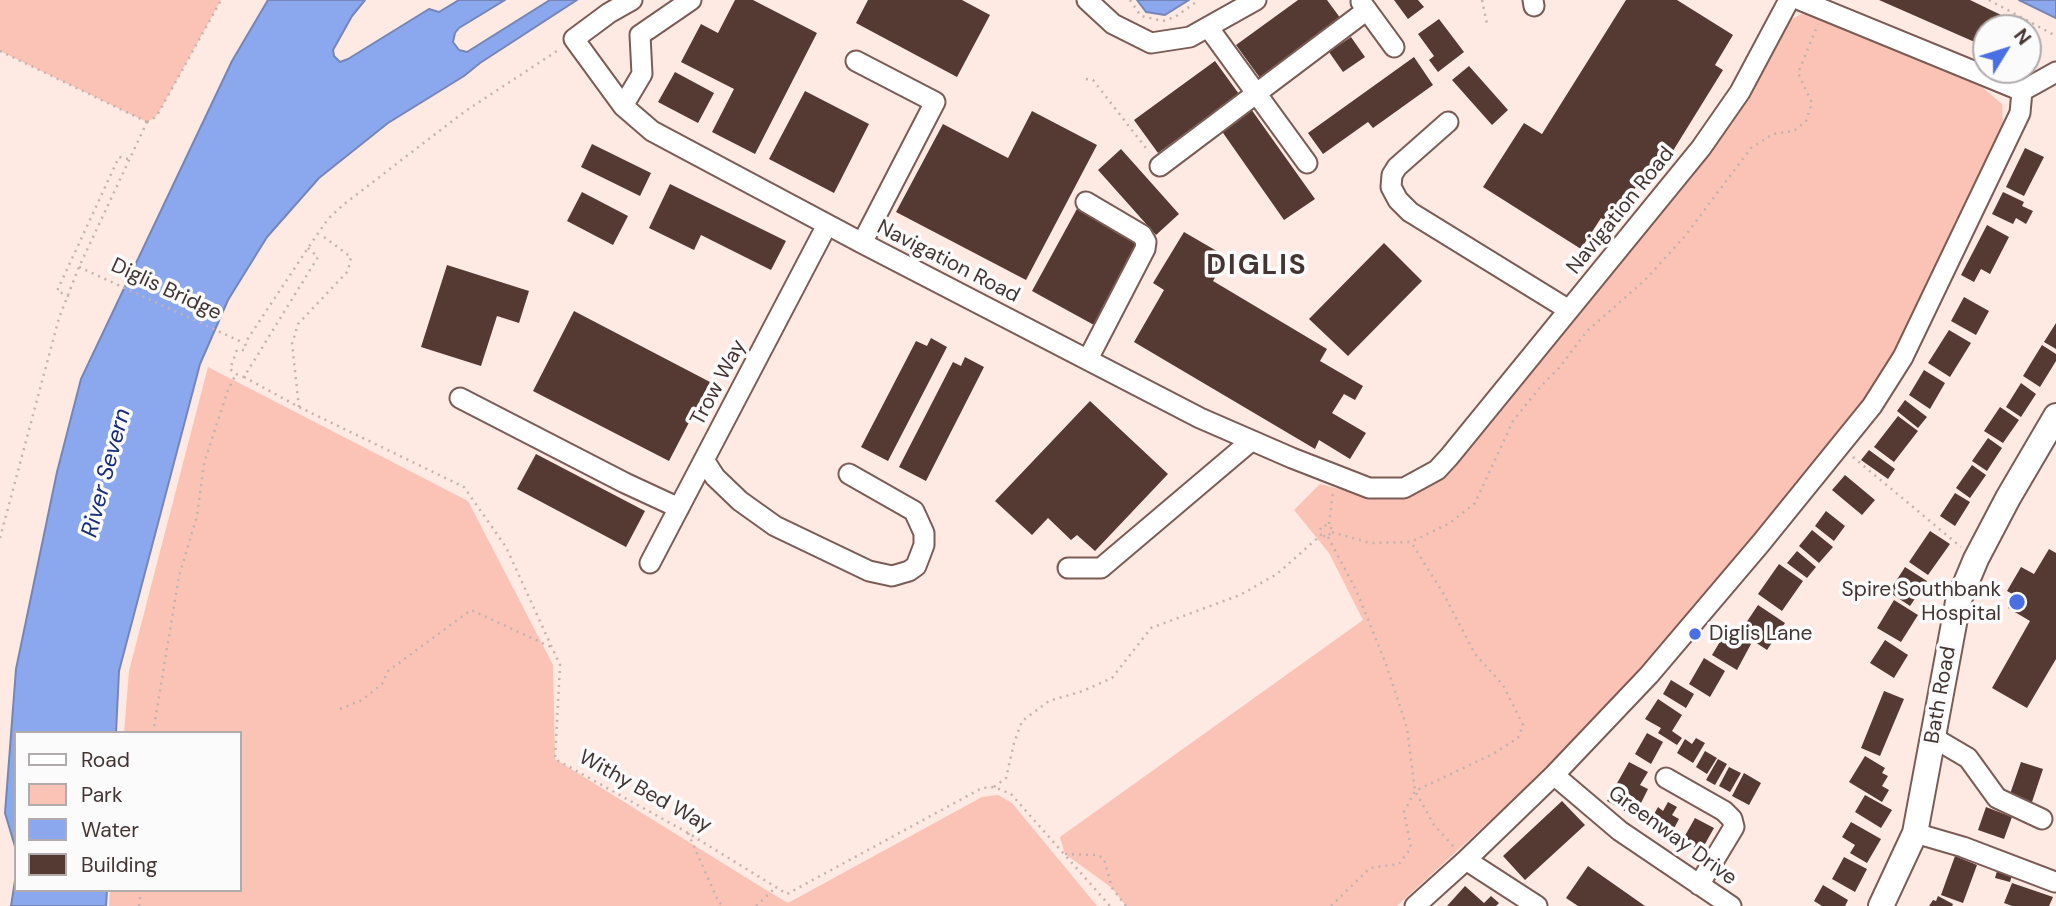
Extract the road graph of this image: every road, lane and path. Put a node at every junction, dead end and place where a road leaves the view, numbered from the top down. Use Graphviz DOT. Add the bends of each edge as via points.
graph roads {
  1 [pos="221,0"];
  2 [pos="632,0"];
  3 [pos="691,0"];
  4 [pos="1087,0"];
  5 [pos="1130,0"];
  6 [pos="1199,0"];
  7 [pos="1256,0"];
  8 [pos="1482,0"];
  9 [pos="1789,0"];
  10 [pos="1800,0"];
  11 [pos="1989,0"];
  12 [pos="1364,5"];
  13 [pos="1824,10"];
  14 [pos="1487,24"];
  15 [pos="1208,27"];
  16 [pos="2056,36"];
  17 [pos="574,39"];
  18 [pos="1394,47"];
  19 [pos="0,51"];
  20 [pos="856,61"];
  21 [pos="2056,72"];
  22 [pos="1086,79"];
  23 [pos="2022,91"];
  24 [pos="1256,94"];
  25 [pos="623,106"];
  26 [pos="147,122"];
  27 [pos="1448,122"];
  28 [pos="128,159"];
  29 [pos="1307,163"];
  30 [pos="1160,166"];
  31 [pos="1086,202"];
  32 [pos="827,225"];
  33 [pos="319,233"];
  34 [pos="862,243"];
  35 [pos="308,248"];
  36 [pos="79,267"];
  37 [pos="69,296"];
  38 [pos="1569,310"];
  39 [pos="245,343"];
  40 [pos="1088,359"];
  41 [pos="236,374"];
  42 [pos="244,377"];
  43 [pos="460,398"];
  44 [pos="299,407"];
  45 [pos="2053,427"];
  46 [pos="1251,441"];
  47 [pos="1840,446"];
  48 [pos="704,460"];
  49 [pos="1331,473"];
  50 [pos="849,474"];
  51 [pos="679,508"];
  52 [pos="1328,525"];
  53 [pos="1332,532"];
  54 [pos="1321,535"];
  55 [pos="1328,537"];
  56 [pos="0,538"];
  57 [pos="1411,542"];
  58 [pos="1976,559"];
  59 [pos="650,563"];
  60 [pos="1068,568"];
  61 [pos="551,647"];
  62 [pos="340,709"];
  63 [pos="153,731"];
  64 [pos="1934,738"];
  65 [pos="1554,775"];
  66 [pos="1666,778"];
  67 [pos="994,787"];
  68 [pos="1415,791"];
  69 [pos="2042,819"];
  70 [pos="688,833"];
  71 [pos="1915,833"];
  72 [pos="1065,854"];
  73 [pos="1466,860"];
  74 [pos="2055,882"];
  75 [pos="1699,886"];
  76 [pos="776,887"];
  77 [pos="717,904"];
  78 [pos="726,906"];
  79 [pos="756,906"];
  80 [pos="1110,906"];
  81 [pos="1126,906"];
  82 [pos="1331,906"];
  83 [pos="1415,906"];
  84 [pos="1537,906"];
  85 [pos="1731,906"];
  86 [pos="1881,906"];
  1 -- 26 [label="path" via="159,112"];
  2 -- 17 [label="street"];
  3 -- 25 [label="street" via="640,35 642,75"];
  4 -- 15 [label="street" via="1113,24 1151,43 1190,37"];
  5 -- 6 [label="path" via="1141,16 1163,21"];
  7 -- 15 [label="street"];
  8 -- 14 [label="path"];
  9 -- 38 [label="street, Navigation Road" via="1740,92 1701,148"];
  10 -- 13 [label="street"];
  11 -- 16 [label="path"];
  12 -- 18 [label="street"];
  12 -- 24 [label="street"];
  13 -- 23 [label="street"];
  13 -- 57 [label="path" via="1798,73 1812,103 1806,121 1794,131 1773,134 1751,148 1685,236 1587,331 1513,421 1475,503 1450,523"];
  15 -- 24 [label="street"];
  17 -- 25 [label="street, Navigation Road"];
  17 -- 33 [label="path" via="464,112 343,205"];
  19 -- 26 [label="path"];
  20 -- 34 [label="street" via="935,102"];
  21 -- 23 [label="street"];
  22 -- 30 [label="path" via="1093,80"];
  23 -- 47 [label="street" via="2020,113 1903,357"];
  24 -- 29 [label="street"];
  24 -- 30 [label="street"];
  25 -- 32 [label="street, Navigation Road" via="652,131"];
  26 -- 28 [label="path"];
  27 -- 38 [label="street" via="1396,167 1391,187 1398,200 1409,212"];
  28 -- 36 [label="path, Diglis Bridge"];
  28 -- 37 [label="path" via="119,157 57,291"];
  31 -- 40 [label="street" via="1142,235 1146,242"];
  32 -- 34 [label="street, Navigation Road"];
  32 -- 48 [label="street, Trow Way"];
  33 -- 35 [label="path"];
  33 -- 44 [label="path" via="351,257 348,271 298,324 292,344"];
  34 -- 40 [label="street, Navigation Road"];
  35 -- 39 [label="path"];
  35 -- 42 [label="path" via="318,257"];
  36 -- 37 [label="path"];
  36 -- 39 [label="path, Diglis Bridge"];
  37 -- 56 [label="path" via="59,318"];
  38 -- 49 [label="street, Navigation Road" via="1437,470 1404,488 1368,488"];
  39 -- 41 [label="path" via="230,369"];
  40 -- 46 [label="street, Navigation Road"];
  41 -- 42 [label="path, Withy Bed Way"];
  41 -- 63 [label="path" via="204,463 197,516 179,576"];
  42 -- 44 [label="path, Withy Bed Way"];
  43 -- 51 [label="street"];
  44 -- 61 [label="path, Withy Bed Way" via="464,487 506,547"];
  45 -- 58 [label="main road, Bath Road"];
  46 -- 49 [label="street, Navigation Road"];
  46 -- 60 [label="street" via="1101,568"];
  47 -- 58 [label="path"];
  47 -- 65 [label="street" via="1649,675"];
  48 -- 50 [label="street" via="740,501 793,536 869,571 892,576 909,571 916,566 924,545 914,511"];
  48 -- 51 [label="street, Trow Way"];
  49 -- 52 [label="path"];
  51 -- 59 [label="street, Trow Way"];
  52 -- 53 [label="path"];
  52 -- 54 [label="path" via="1320,527"];
  53 -- 55 [label="path"];
  53 -- 57 [label="path" via="1370,543"];
  54 -- 55 [label="path"];
  54 -- 67 [label="path" via="1277,574 1240,595 1150,628 1112,678 1049,701 1022,721 1006,778"];
  55 -- 68 [label="path" via="1356,590 1408,728"];
  57 -- 68 [label="path" via="1475,654 1503,685 1523,725 1518,738 1493,754"];
  58 -- 64 [label="main road, Bath Road" via="1958,602"];
  61 -- 62 [label="path" via="471,610 388,671 382,684 362,700"];
  61 -- 70 [label="path, Withy Bed Way" via="559,664 555,759"];
  64 -- 69 [label="street" via="1968,758 1997,798"];
  64 -- 71 [label="main road, Bath Road"];
  65 -- 73 [label="street"];
  65 -- 75 [label="street, Greenway Drive" via="1620,831"];
  66 -- 75 [label="street" via="1732,819 1734,827"];
  67 -- 72 [label="path" via="1011,794"];
  67 -- 76 [label="path" via="982,788 787,894"];
  68 -- 73 [label="path" via="1434,825"];
  68 -- 82 [label="path" via="1404,812 1411,848 1399,864 1370,868"];
  70 -- 76 [label="path, Withy Bed Way"];
  70 -- 77 [label="path"];
  71 -- 74 [label="street"];
  71 -- 86 [label="main road, Bath Road"];
  72 -- 80 [label="path"];
  72 -- 81 [label="path" via="1104,859 1112,888"];
  73 -- 83 [label="street"];
  73 -- 84 [label="street"];
  75 -- 85 [label="street, Greenway Drive"];
  76 -- 79 [label="path"];
  77 -- 78 [label="path"];
}
